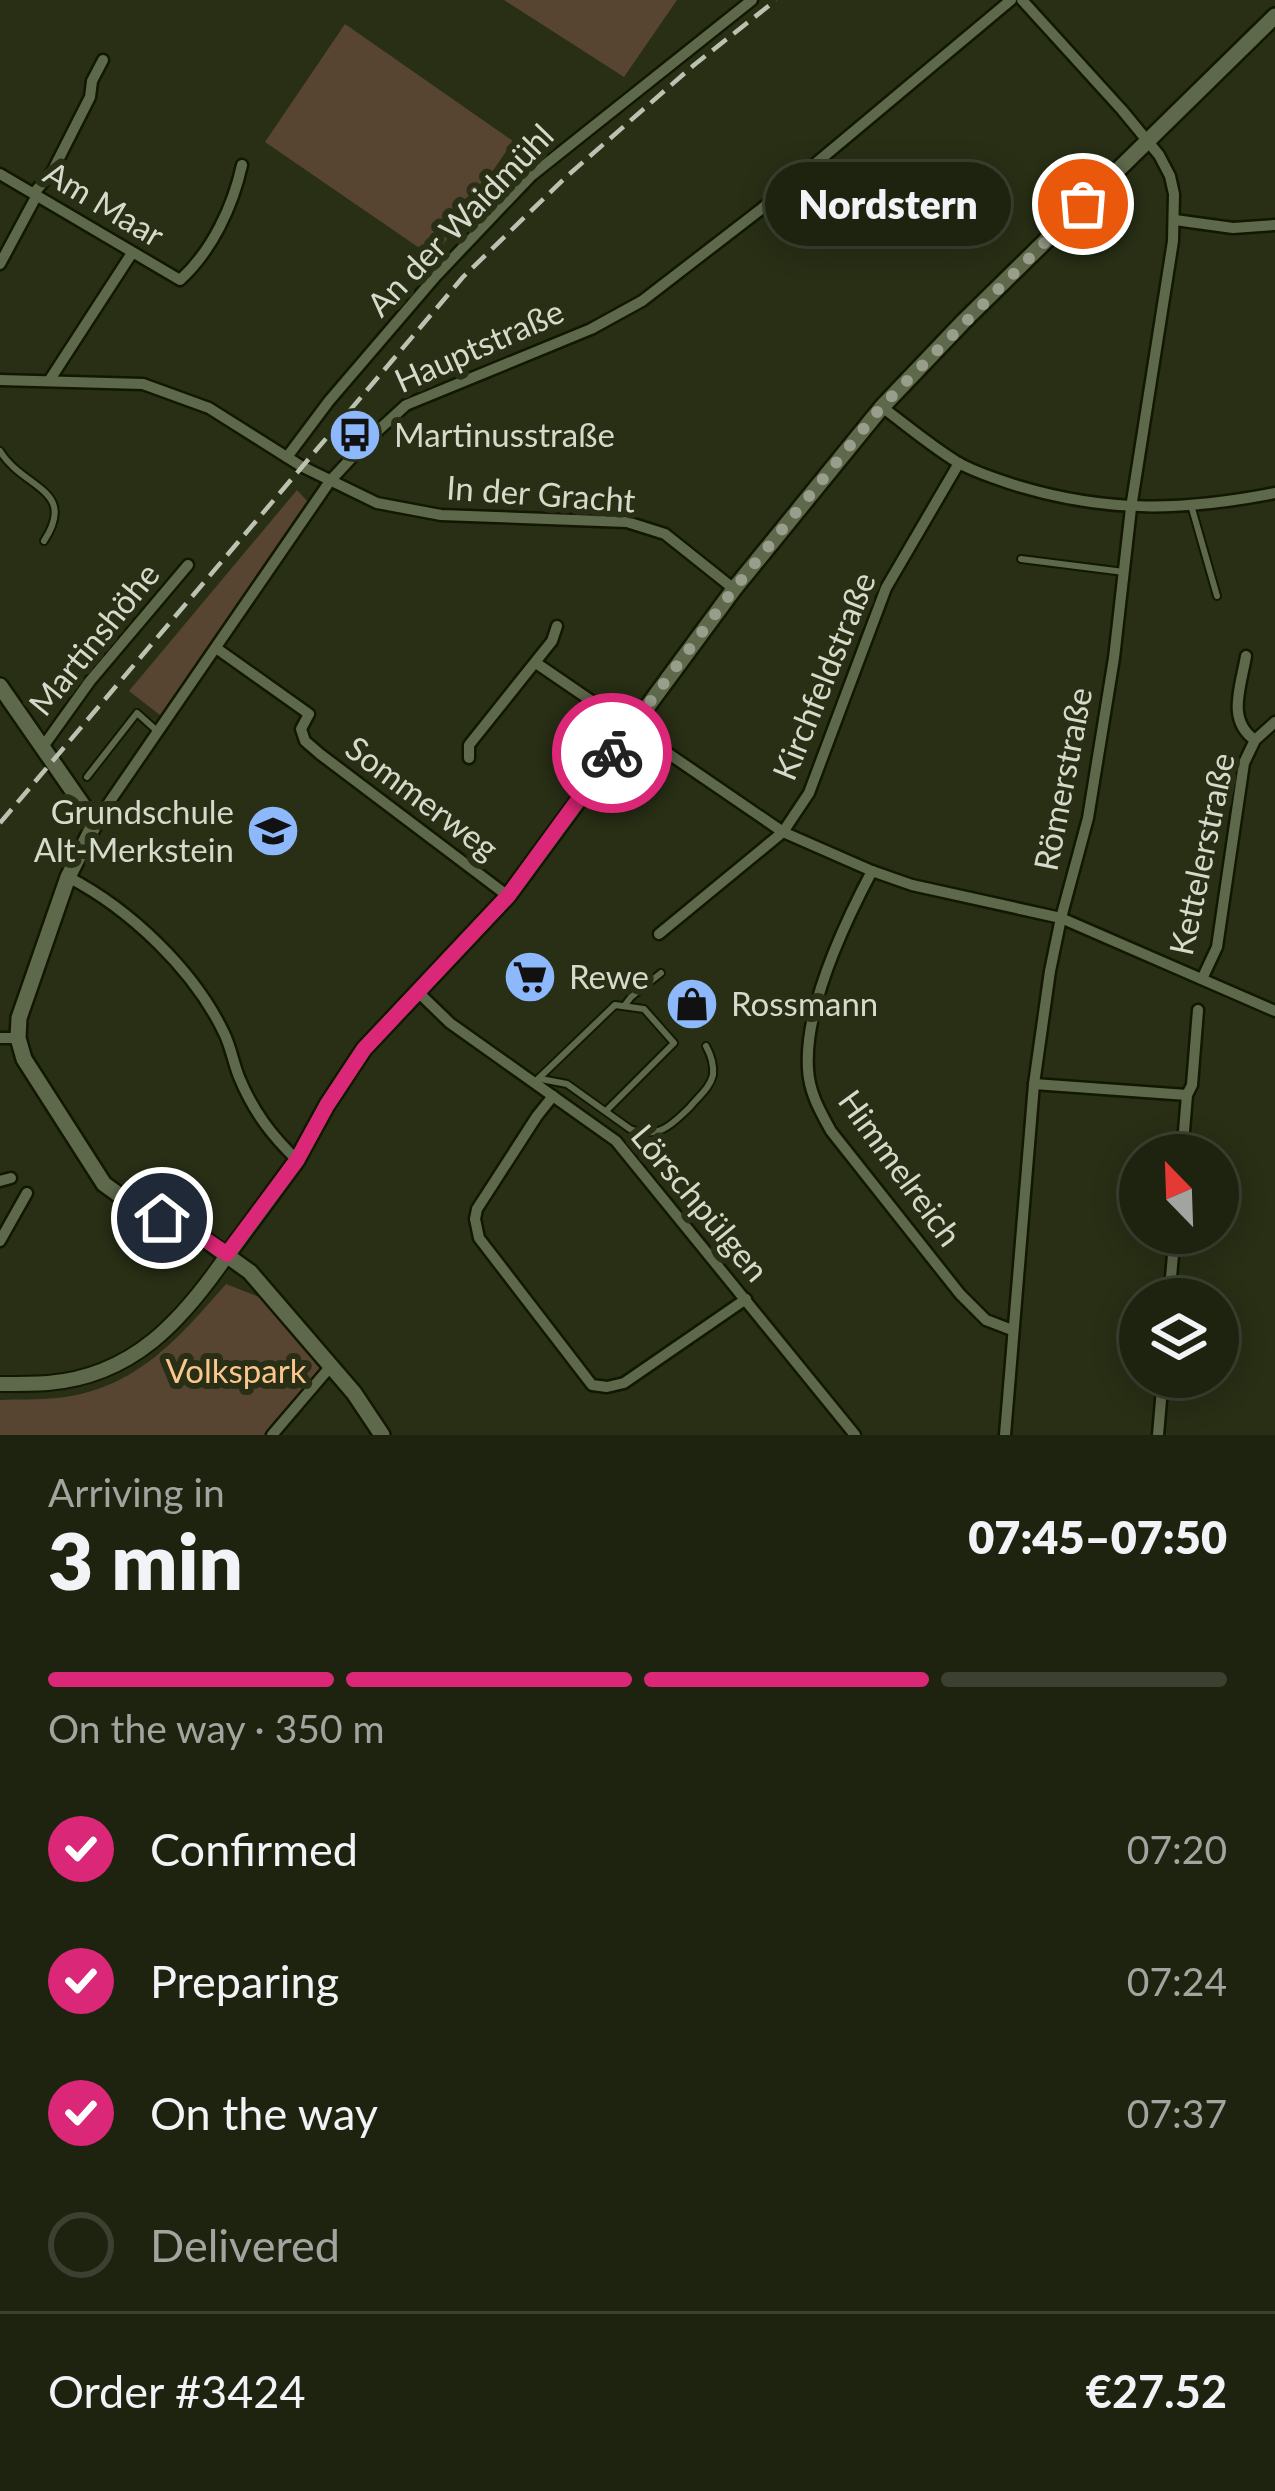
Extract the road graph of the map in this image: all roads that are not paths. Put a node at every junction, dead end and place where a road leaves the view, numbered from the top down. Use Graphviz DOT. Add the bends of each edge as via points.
graph roads {
  1 [pos="752,0"];
  2 [pos="1011,0"];
  3 [pos="1022,0"];
  4 [pos="1275,16"];
  5 [pos="103,60"];
  6 [pos="1150,141"];
  7 [pos="242,165"];
  8 [pos="0,174"];
  9 [pos="36,194"];
  10 [pos="1175,220"];
  11 [pos="1275,225"];
  12 [pos="132,254"];
  13 [pos="0,264"];
  14 [pos="0,380"];
  15 [pos="49,381"];
  16 [pos="882,406"];
  17 [pos="0,452"];
  18 [pos="287,457"];
  19 [pos="959,463"];
  20 [pos="330,481"];
  21 [pos="1275,493"];
  22 [pos="1191,506"];
  23 [pos="1131,508"];
  24 [pos="44,541"];
  25 [pos="1021,559"];
  26 [pos="188,565"];
  27 [pos="1124,572"];
  28 [pos="734,589"];
  29 [pos="1216,596"];
  30 [pos="556,626"];
  31 [pos="216,648"];
  32 [pos="1246,656"];
  33 [pos="536,662"];
  34 [pos="0,686"];
  35 [pos="1275,722"];
  36 [pos="630,728"];
  37 [pos="159,733"];
  38 [pos="1255,740"];
  39 [pos="42,748"];
  40 [pos="469,758"];
  41 [pos="87,777"];
  42 [pos="95,824"];
  43 [pos="783,832"];
  44 [pos="872,871"];
  45 [pos="68,877"];
  46 [pos="508,896"];
  47 [pos="1061,918"];
  48 [pos="658,934"];
  49 [pos="661,973"];
  50 [pos="1202,979"];
  51 [pos="418,992"];
  52 [pos="626,1005"];
  53 [pos="1198,1010"];
  54 [pos="1275,1011"];
  55 [pos="0,1038"];
  56 [pos="18,1038"];
  57 [pos="706,1046"];
  58 [pos="532,1078"];
  59 [pos="1034,1084"];
  60 [pos="1187,1095"];
  61 [pos="553,1096"];
  62 [pos="606,1111"];
  63 [pos="1184,1134"];
  64 [pos="297,1160"];
  65 [pos="26,1193"];
  66 [pos="0,1241"];
  67 [pos="227,1254"];
  68 [pos="746,1299"];
  69 [pos="1012,1330"];
  70 [pos="332,1366"];
  71 [pos="0,1384"];
  72 [pos="1161,1398"];
  73 [pos="272,1435"];
  74 [pos="382,1435"];
  75 [pos="855,1435"];
  76 [pos="1005,1435"];
  77 [pos="1158,1435"];
  1 -- 18 [label="street, An der Waidmühl" via="531,176 436,276"];
  2 -- 20 [label="street, Hauptstraße" via="642,301 406,405"];
  3 -- 6 [label="street"];
  4 -- 6 [label="main road"];
  5 -- 9 [label="street"];
  6 -- 10 [label="street, Römerstraße" via="1170,176"];
  6 -- 16 [label="main road"];
  7 -- 12 [label="street, Am Maar" via="218,231 181,280"];
  8 -- 9 [label="street, Am Maar"];
  9 -- 12 [label="street, Am Maar"];
  9 -- 13 [label="street"];
  10 -- 11 [label="street"];
  10 -- 23 [label="street, Römerstraße"];
  12 -- 15 [label="street"];
  14 -- 15 [label="street"];
  15 -- 18 [label="street" via="143,383 208,408"];
  16 -- 19 [label="street"];
  16 -- 28 [label="main road"];
  17 -- 24 [label="lane" via="55,505"];
  18 -- 20 [label="street"];
  19 -- 23 [label="street" via="1035,491"];
  19 -- 43 [label="street, Kirchfeldstraße" via="886,588 809,793"];
  20 -- 28 [label="street, In der Gracht" via="377,503 441,515 627,522 665,534"];
  20 -- 31 [label="street, Hauptstraße"];
  21 -- 22 [label="street"];
  22 -- 23 [label="street"];
  22 -- 29 [label="lane"];
  23 -- 27 [label="street, Römerstraße"];
  25 -- 27 [label="lane"];
  26 -- 39 [label="street, Martinshöhe"];
  27 -- 47 [label="street, Römerstraße" via="1088,818"];
  28 -- 36 [label="main road"];
  30 -- 33 [label="street"];
  31 -- 37 [label="street, Hauptstraße"];
  31 -- 46 [label="street, Sommerweg" via="309,714 301,729 320,754"];
  32 -- 38 [label="street, Kettelerstraße" via="1237,717"];
  33 -- 36 [label="street"];
  33 -- 40 [label="street" via="469,745"];
  34 -- 39 [label="main road"];
  35 -- 38 [label="street, Kettelerstraße"];
  36 -- 43 [label="street"];
  36 -- 46 [label="main road"];
  37 -- 41 [label="lane" via="137,713"];
  37 -- 42 [label="street, Hauptstraße"];
  38 -- 50 [label="street, Kettelerstraße" via="1244,763 1217,947"];
  39 -- 42 [label="main road"];
  42 -- 45 [label="main road, Hauptstraße"];
  43 -- 44 [label="street"];
  43 -- 48 [label="street, Kirchfeldstraße"];
  44 -- 47 [label="street"];
  44 -- 69 [label="street, Himmelreich" via="813,1011 808,1072 815,1103 960,1294 986,1320"];
  45 -- 56 [label="main road, Hauptstraße"];
  45 -- 64 [label="street" via="180,965 226,1036 270,1133"];
  46 -- 51 [label="main road"];
  47 -- 50 [label="street"];
  47 -- 59 [label="street, Römerstraße"];
  49 -- 52 [label="lane"];
  50 -- 54 [label="street"];
  51 -- 58 [label="street, Lörschpülgen"];
  51 -- 64 [label="main road" via="364,1049"];
  52 -- 58 [label="lane" via="609,1009"];
  52 -- 62 [label="lane" via="653,1016 674,1043"];
  53 -- 60 [label="street"];
  55 -- 56 [label="street"];
  56 -- 67 [label="main road" via="104,1184"];
  57 -- 62 [label="lane" via="708,1088 670,1127 641,1133"];
  58 -- 61 [label="street, Lörschpülgen"];
  58 -- 62 [label="lane" via="567,1084"];
  59 -- 60 [label="street"];
  59 -- 69 [label="street, Römerstraße"];
  60 -- 63 [label="street"];
  61 -- 68 [label="street, Lörschpülgen" via="616,1141"];
  61 -- 68 [label="street" via="477,1209 476,1229 592,1385 624,1383"];
  64 -- 67 [label="main road"];
  65 -- 66 [label="street"];
  67 -- 70 [label="main road"];
  67 -- 71 [label="street" via="160,1338 129,1359 51,1383"];
  68 -- 75 [label="street, Lörschpülgen"];
  69 -- 76 [label="street, Römerstraße"];
  70 -- 73 [label="street"];
  70 -- 74 [label="main road"];
  72 -- 77 [label="street"];
}
